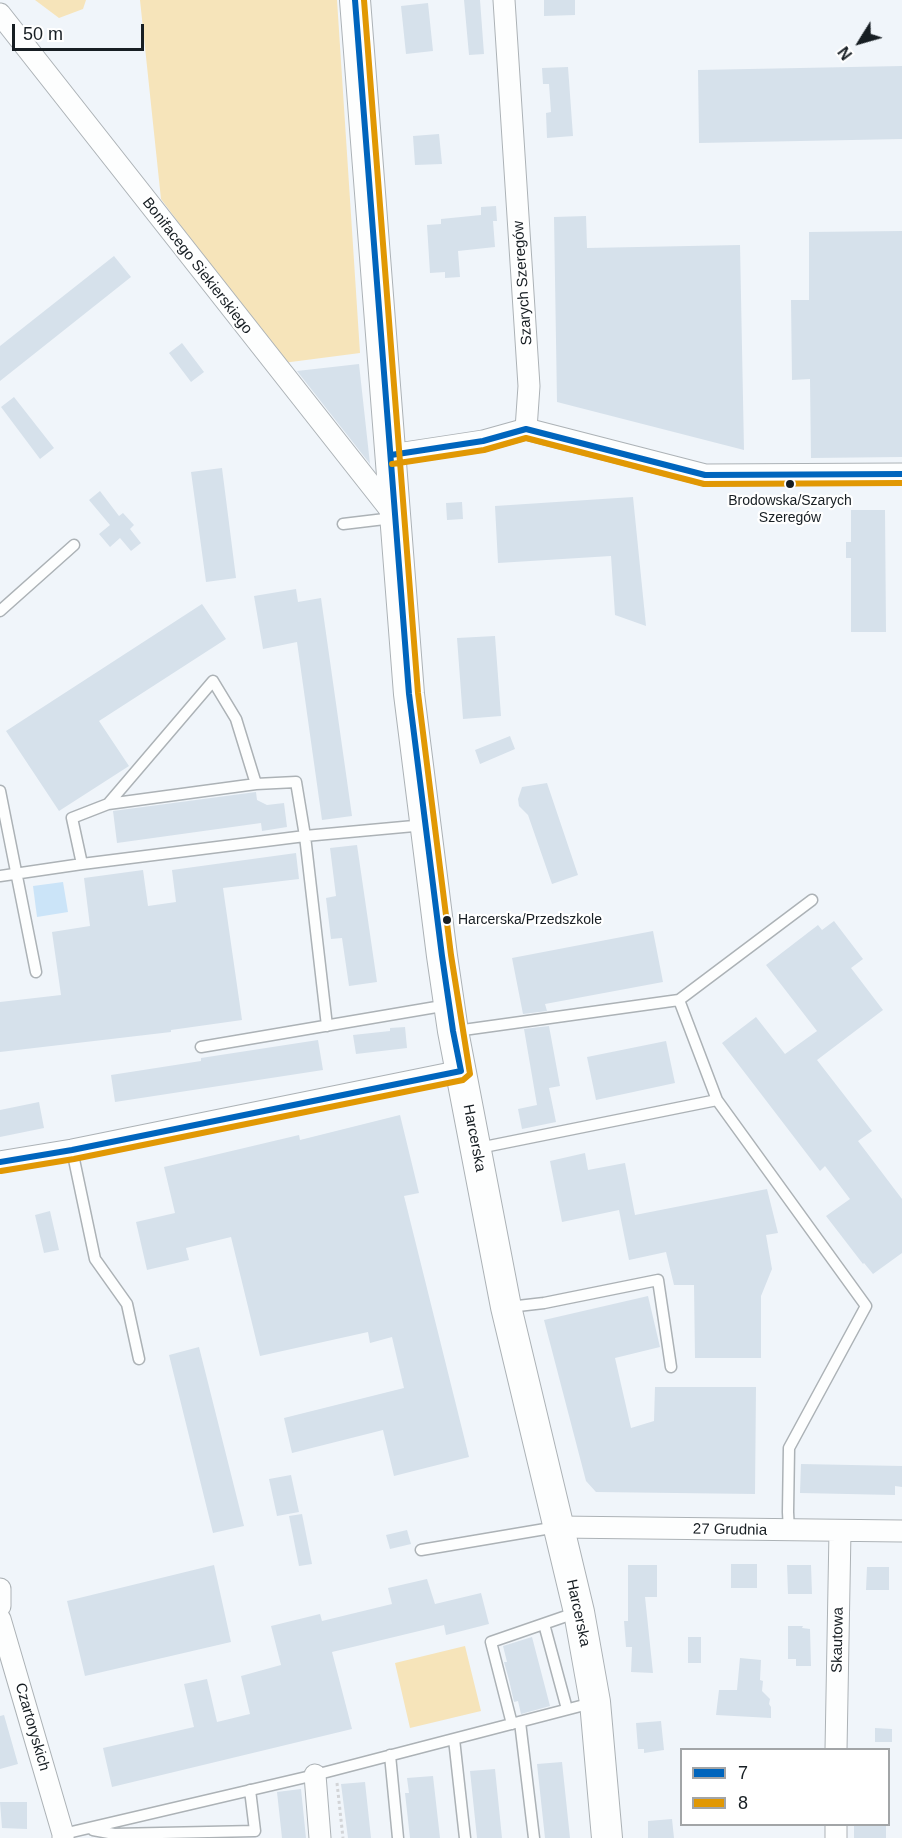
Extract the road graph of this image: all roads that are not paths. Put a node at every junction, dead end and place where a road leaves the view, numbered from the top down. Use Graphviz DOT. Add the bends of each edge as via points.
graph roads {
  1 [pos="355,0"];
  2 [pos="504,0"];
  3 [pos="0,14"];
  4 [pos="526,429"];
  5 [pos="391,455"];
  6 [pos="902,474"];
  7 [pos="396,517"];
  8 [pos="343,524"];
  9 [pos="74,546"];
  10 [pos="0,611"];
  11 [pos="256,784"];
  12 [pos="0,791"];
  13 [pos="108,804"];
  14 [pos="425,825"];
  15 [pos="305,836"];
  16 [pos="82,864"];
  17 [pos="16,874"];
  18 [pos="0,876"];
  19 [pos="812,900"];
  20 [pos="36,972"];
  21 [pos="679,1000"];
  22 [pos="451,1018"];
  23 [pos="327,1026"];
  24 [pos="201,1047"];
  25 [pos="461,1071"];
  26 [pos="717,1100"];
  27 [pos="475,1149"];
  28 [pos="72,1150"];
  29 [pos="0,1162"];
  30 [pos="506,1307"];
  31 [pos="139,1359"];
  32 [pos="671,1366"];
  33 [pos="558,1527"];
  34 [pos="789,1531"];
  35 [pos="840,1531"];
  36 [pos="902,1531"];
  37 [pos="421,1550"];
  38 [pos="0,1589"];
  39 [pos="0,1606"];
  40 [pos="579,1612"];
  41 [pos="0,1619"];
  42 [pos="544,1624"];
  43 [pos="581,1706"];
  44 [pos="516,1723"];
  45 [pos="454,1739"];
  46 [pos="836,1748"];
  47 [pos="390,1755"];
  48 [pos="315,1775"];
  49 [pos="250,1790"];
  50 [pos="88,1829"];
  51 [pos="63,1836"];
  52 [pos="320,1838"];
  53 [pos="398,1838"];
  54 [pos="465,1838"];
  55 [pos="534,1838"];
  56 [pos="607,1838"];
  1 -- 5 [label="street, Harcerska"];
  2 -- 4 [label="street, Szarych Szeregów" via="529,386"];
  3 -- 7 [label="street, Bonifacego Siekierskiego"];
  4 -- 5 [label="street" via="483,441"];
  4 -- 6 [label="street" via="705,475"];
  5 -- 7 [label="street, Harcerska"];
  7 -- 8 [label="lane"];
  7 -- 14 [label="street, Harcerska" via="409,694"];
  9 -- 10 [label="lane"];
  11 -- 13 [label="lane"];
  11 -- 13 [label="lane" via="236,719 213,681"];
  11 -- 15 [label="lane" via="296,782"];
  12 -- 17 [label="lane"];
  13 -- 16 [label="lane" via="72,818"];
  14 -- 15 [label="lane"];
  14 -- 22 [label="street, Harcerska"];
  15 -- 16 [label="lane"];
  15 -- 23 [label="lane"];
  16 -- 17 [label="lane"];
  17 -- 18 [label="lane"];
  17 -- 20 [label="lane"];
  19 -- 21 [label="lane"];
  21 -- 22 [label="lane"];
  21 -- 26 [label="lane"];
  22 -- 23 [label="lane"];
  22 -- 25 [label="street, Harcerska"];
  23 -- 24 [label="lane"];
  25 -- 27 [label="street, Harcerska"];
  25 -- 28 [label="street"];
  26 -- 27 [label="lane"];
  26 -- 34 [label="lane" via="866,1306 789,1448"];
  27 -- 30 [label="street, Harcerska"];
  28 -- 29 [label="street"];
  28 -- 31 [label="lane" via="95,1259 127,1304"];
  30 -- 32 [label="lane" via="658,1280"];
  30 -- 33 [label="street, Harcerska"];
  33 -- 34 [label="street, 27 Grudnia"];
  33 -- 37 [label="lane"];
  33 -- 40 [label="street, Harcerska"];
  34 -- 35 [label="street, 27 Grudnia"];
  35 -- 36 [label="street, 27 Grudnia"];
  35 -- 46 [label="street, Skautowa"];
  38 -- 39 [label="street"];
  40 -- 42 [label="lane"];
  40 -- 43 [label="street, Harcerska"];
  41 -- 51 [label="street, Czartoryskich"];
  42 -- 43 [label="lane"];
  42 -- 44 [label="lane" via="491,1642"];
  43 -- 44 [label="lane"];
  43 -- 56 [label="street, Harcerska"];
  44 -- 45 [label="lane"];
  44 -- 55 [label="lane"];
  45 -- 47 [label="lane"];
  45 -- 54 [label="lane"];
  47 -- 48 [label="lane"];
  47 -- 53 [label="lane"];
  48 -- 49 [label="lane"];
  48 -- 52 [label="street"];
  49 -- 50 [label="lane"];
  49 -- 50 [label="lane" via="255,1831 114,1834"];
  50 -- 51 [label="lane"];
}
